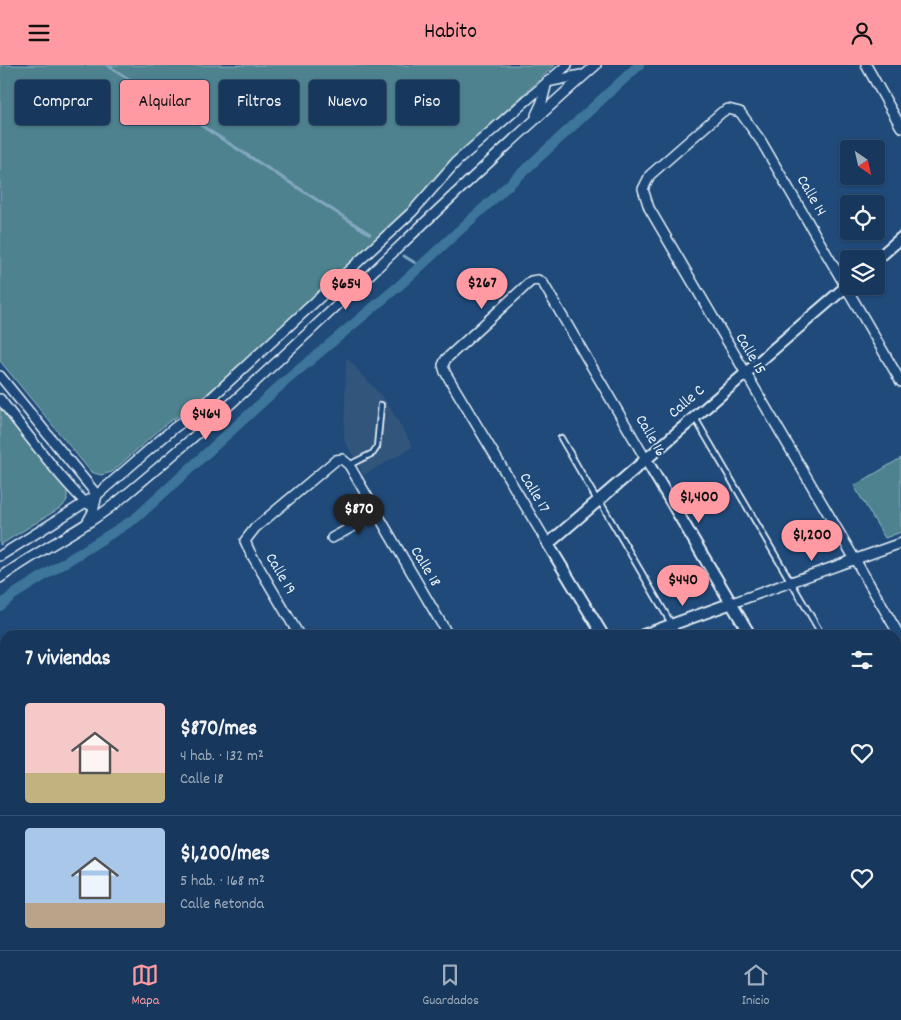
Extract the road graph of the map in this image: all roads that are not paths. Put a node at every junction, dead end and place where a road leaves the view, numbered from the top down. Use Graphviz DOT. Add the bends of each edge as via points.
graph roads {
  1 [pos="567,65"];
  2 [pos="866,65"];
  3 [pos="593,67"];
  4 [pos="547,82"];
  5 [pos="734,109"];
  6 [pos="532,120"];
  7 [pos="901,127"];
  8 [pos="901,238"];
  9 [pos="885,252"];
  10 [pos="840,273"];
  11 [pos="840,291"];
  12 [pos="853,295"];
  13 [pos="443,365"];
  14 [pos="744,373"];
  15 [pos="0,376"];
  16 [pos="901,381"];
  17 [pos="0,399"];
  18 [pos="381,405"];
  19 [pos="694,416"];
  20 [pos="562,438"];
  21 [pos="645,458"];
  22 [pos="348,464"];
  23 [pos="97,495"];
  24 [pos="121,499"];
  25 [pos="598,500"];
  26 [pos="86,504"];
  27 [pos="95,506"];
  28 [pos="376,514"];
  29 [pos="82,526"];
  30 [pos="332,537"];
  31 [pos="901,543"];
  32 [pos="548,544"];
  33 [pos="0,556"];
  34 [pos="856,560"];
  35 [pos="0,578"];
  36 [pos="791,582"];
  37 [pos="732,603"];
  38 [pos="672,625"];
  39 [pos="296,630"];
  40 [pos="445,630"];
  41 [pos="600,630"];
  42 [pos="658,630"];
  43 [pos="675,630"];
  44 [pos="747,630"];
  45 [pos="819,630"];
  46 [pos="896,630"];
  1 -- 4 [label="street"];
  2 -- 7 [label="street"];
  3 -- 4 [label="street" via="570,79"];
  3 -- 6 [label="street"];
  4 -- 6 [label="street" via="542,102"];
  4 -- 23 [label="street" via="456,162 412,212 196,412"];
  5 -- 10 [label="street, Calle 14" via="745,117 761,141"];
  5 -- 14 [label="street, Calle 15" via="722,112 650,175 643,189 648,208"];
  6 -- 24 [label="street" via="228,406"];
  8 -- 9 [label="street"];
  11 -- 14 [label="street, Calle C"];
  12 -- 16 [label="street, Calle 14"];
  13 -- 21 [label="street, Calle 16" via="531,281 538,280 543,283"];
  13 -- 32 [label="street, Calle 17"];
  14 -- 19 [label="street, Calle C"];
  14 -- 34 [label="street, Calle 15"];
  15 -- 23 [label="street"];
  17 -- 26 [label="street"];
  18 -- 22 [label="lane" via="378,447 373,453"];
  19 -- 21 [label="street, Calle C"];
  19 -- 36 [label="lane"];
  20 -- 25 [label="lane"];
  21 -- 25 [label="street, Calle C"];
  21 -- 37 [label="street, Calle 16"];
  22 -- 28 [label="street, Calle 18"];
  22 -- 39 [label="street, Calle 19" via="342,459 336,460 255,528 245,541"];
  23 -- 26 [label="street"];
  23 -- 27 [label="street"];
  24 -- 27 [label="street" via="109,505"];
  24 -- 29 [label="street"];
  25 -- 32 [label="street, Calle C"];
  25 -- 38 [label="lane"];
  26 -- 27 [label="street"];
  26 -- 33 [label="street"];
  27 -- 29 [label="street"];
  28 -- 30 [label="street"];
  28 -- 40 [label="street, Calle 18"];
  29 -- 35 [label="street"];
  31 -- 34 [label="street"];
  32 -- 41 [label="street, Calle 17"];
  34 -- 36 [label="street"];
  34 -- 46 [label="street, Calle 15"];
  36 -- 37 [label="street"];
  36 -- 45 [label="lane"];
  37 -- 38 [label="street"];
  37 -- 44 [label="street, Calle 16"];
  38 -- 42 [label="street"];
  38 -- 43 [label="lane"];
}
